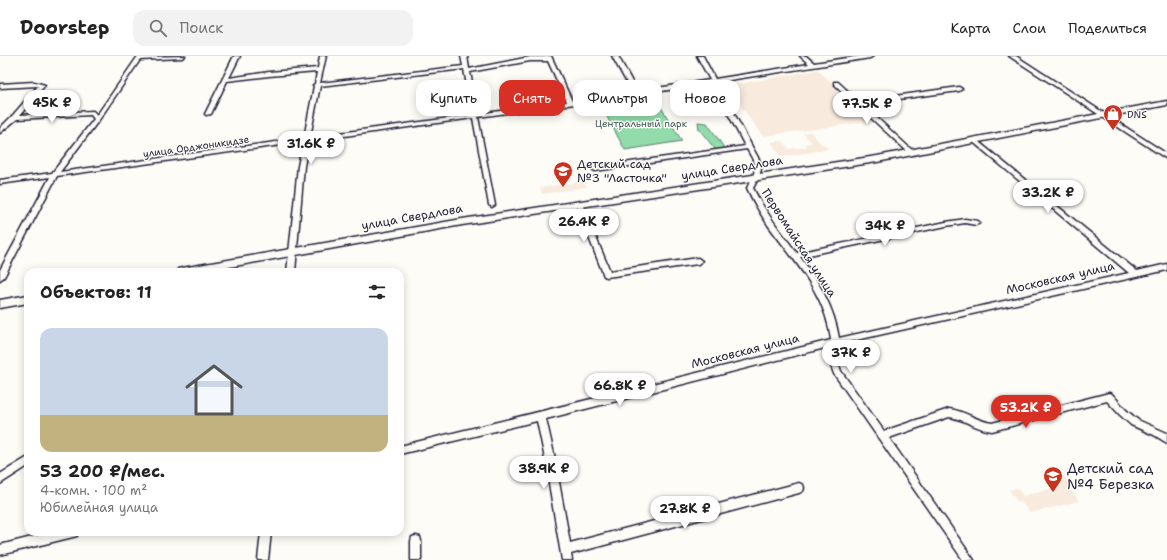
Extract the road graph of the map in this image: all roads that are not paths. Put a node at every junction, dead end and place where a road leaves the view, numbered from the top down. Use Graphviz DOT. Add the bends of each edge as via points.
graph roads {
  1 [pos="182,56"];
  2 [pos="237,56"];
  3 [pos="323,56"];
  4 [pos="464,56"];
  5 [pos="615,56"];
  6 [pos="700,56"];
  7 [pos="803,56"];
  8 [pos="870,56"];
  9 [pos="1012,56"];
  10 [pos="140,57"];
  11 [pos="548,57"];
  12 [pos="813,65"];
  13 [pos="466,69"];
  14 [pos="319,70"];
  15 [pos="226,80"];
  16 [pos="468,80"];
  17 [pos="628,80"];
  18 [pos="713,80"];
  19 [pos="720,80"];
  20 [pos="836,83"];
  21 [pos="316,85"];
  22 [pos="0,86"];
  23 [pos="959,89"];
  24 [pos="570,103"];
  25 [pos="573,103"];
  26 [pos="856,103"];
  27 [pos="1167,103"];
  28 [pos="491,113"];
  29 [pos="208,114"];
  30 [pos="468,116"];
  31 [pos="475,116"];
  32 [pos="733,116"];
  33 [pos="1104,116"];
  34 [pos="14,117"];
  35 [pos="97,119"];
  36 [pos="0,131"];
  37 [pos="307,139"];
  38 [pos="974,140"];
  39 [pos="749,147"];
  40 [pos="910,152"];
  41 [pos="1167,157"];
  42 [pos="595,169"];
  43 [pos="54,175"];
  44 [pos="756,177"];
  45 [pos="0,182"];
  46 [pos="579,204"];
  47 [pos="492,205"];
  48 [pos="976,223"];
  49 [pos="293,252"];
  50 [pos="795,256"];
  51 [pos="698,261"];
  52 [pos="1167,267"];
  53 [pos="204,268"];
  54 [pos="291,268"];
  55 [pos="1135,274"];
  56 [pos="0,277"];
  57 [pos="24,300"];
  58 [pos="0,304"];
  59 [pos="835,342"];
  60 [pos="541,416"];
  61 [pos="882,436"];
  62 [pos="1167,439"];
  63 [pos="404,449"];
  64 [pos="24,464"];
  65 [pos="0,479"];
  66 [pos="799,488"];
  67 [pos="57,536"];
  68 [pos="266,536"];
  69 [pos="416,541"];
  70 [pos="0,550"];
  71 [pos="566,555"];
  72 [pos="263,560"];
  73 [pos="416,560"];
  74 [pos="969,560"];
  1 -- 10 [label="street"];
  2 -- 15 [label="street"];
  3 -- 14 [label="street"];
  4 -- 13 [label="street"];
  5 -- 17 [label="street"];
  6 -- 18 [label="street, Первомайская улица"];
  7 -- 12 [label="street"];
  8 -- 12 [label="street, улица Орджоникидзе"];
  9 -- 33 [label="street"];
  10 -- 35 [label="street"];
  11 -- 13 [label="street"];
  11 -- 24 [label="street"];
  12 -- 19 [label="street, улица Орджоникидзе"];
  13 -- 16 [label="street"];
  13 -- 21 [label="street"];
  14 -- 15 [label="street"];
  14 -- 21 [label="street"];
  15 -- 29 [label="street"];
  20 -- 26 [label="street"];
  21 -- 37 [label="street"];
  22 -- 34 [label="street" via="42,85"];
  23 -- 26 [label="street"];
  24 -- 25 [label="street, улица Орджоникидзе"];
  24 -- 28 [label="street, улица Орджоникидзе"];
  26 -- 40 [label="street"];
  27 -- 33 [label="street, улица Свердлова"];
  30 -- 37 [label="street, улица Орджоникидзе"];
  31 -- 47 [label="street"];
  32 -- 39 [label="street, Первомайская улица"];
  33 -- 38 [label="street, улица Свердлова"];
  33 -- 41 [label="street"];
  34 -- 35 [label="street" via="93,113"];
  34 -- 36 [label="street"];
  35 -- 43 [label="street"];
  37 -- 43 [label="street, улица Орджоникидзе"];
  37 -- 49 [label="street" via="298,192"];
  38 -- 40 [label="street, улица Свердлова"];
  38 -- 55 [label="street"];
  39 -- 42 [label="street"];
  39 -- 44 [label="street, Первомайская улица" via="758,165"];
  40 -- 44 [label="street, улица Свердлова"];
  43 -- 45 [label="street, улица Орджоникидзе"];
  43 -- 56 [label="street"];
  44 -- 46 [label="street, улица Свердлова"];
  44 -- 50 [label="street, Первомайская улица" via="750,188 756,204"];
  46 -- 49 [label="street, улица Свердлова" via="470,220"];
  46 -- 51 [label="street" via="607,274"];
  48 -- 50 [label="street" via="965,221 946,224"];
  49 -- 53 [label="street, улица Свердлова"];
  49 -- 54 [label="street"];
  50 -- 59 [label="street, Первомайская улица" via="826,304"];
  52 -- 55 [label="street, Московская улица"];
  55 -- 59 [label="street, Московская улица"];
  57 -- 58 [label="street"];
  59 -- 60 [label="street, Московская улица"];
  59 -- 61 [label="street, Первомайская улица" via="830,352 837,372"];
  60 -- 63 [label="street, Московская улица"];
  60 -- 71 [label="street"];
  61 -- 62 [label="street" via="949,413 959,414 985,427 992,427 1109,397 1128,418"];
  61 -- 74 [label="street, Первомайская улица"];
  64 -- 65 [label="street"];
  66 -- 71 [label="street"];
  67 -- 70 [label="street"];
  68 -- 72 [label="street"];
  69 -- 73 [label="street"];
}
